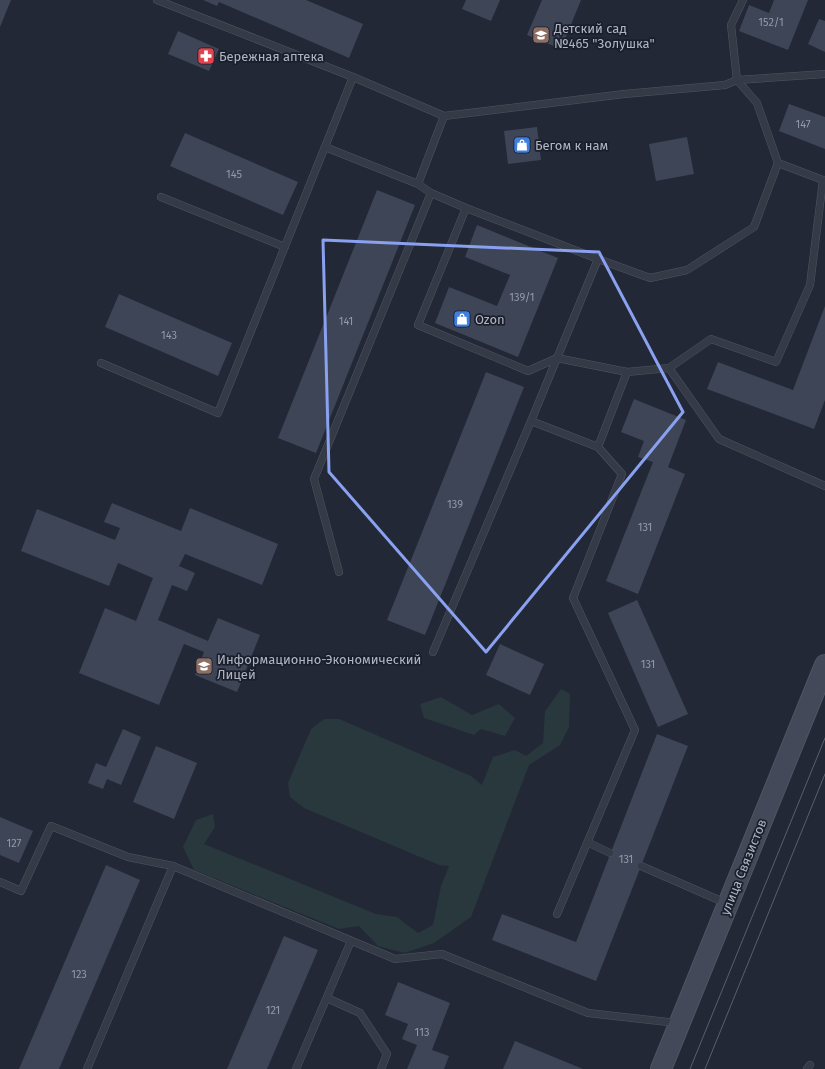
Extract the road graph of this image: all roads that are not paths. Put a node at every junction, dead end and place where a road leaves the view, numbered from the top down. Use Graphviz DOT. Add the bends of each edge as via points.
graph roads {
  1 [pos="157,0"];
  2 [pos="743,0"];
  3 [pos="825,74"];
  4 [pos="353,77"];
  5 [pos="737,80"];
  6 [pos="444,116"];
  7 [pos="325,147"];
  8 [pos="778,163"];
  9 [pos="418,184"];
  10 [pos="431,193"];
  11 [pos="161,197"];
  12 [pos="466,208"];
  13 [pos="285,247"];
  14 [pos="598,259"];
  15 [pos="557,358"];
  16 [pos="101,363"];
  17 [pos="669,368"];
  18 [pos="628,372"];
  19 [pos="531,421"];
  20 [pos="598,447"];
  21 [pos="825,486"];
  22 [pos="339,572"];
  23 [pos="433,652"];
  24 [pos="825,664"];
  25 [pos="588,843"];
  26 [pos="610,853"];
  27 [pos="173,866"];
  28 [pos="641,866"];
  29 [pos="0,882"];
  30 [pos="728,904"];
  31 [pos="557,914"];
  32 [pos="351,941"];
  33 [pos="327,998"];
  34 [pos="679,1023"];
  35 [pos="87,1069"];
  36 [pos="296,1069"];
  37 [pos="381,1069"];
  38 [pos="661,1069"];
  1 -- 4 [label="lane"];
  2 -- 5 [label="lane" via="732,25"];
  3 -- 5 [label="lane"];
  4 -- 6 [label="lane"];
  4 -- 7 [label="lane"];
  5 -- 6 [label="lane" via="725,85 624,94"];
  5 -- 8 [label="lane" via="757,103"];
  6 -- 9 [label="lane"];
  7 -- 9 [label="lane"];
  7 -- 13 [label="lane"];
  8 -- 14 [label="lane" via="754,227 687,270 650,278"];
  8 -- 17 [label="lane" via="823,180 810,285 776,362 711,339"];
  9 -- 10 [label="lane"];
  10 -- 12 [label="lane"];
  10 -- 22 [label="lane" via="314,479"];
  11 -- 13 [label="lane"];
  12 -- 14 [label="lane"];
  12 -- 15 [label="lane" via="418,325 528,371"];
  13 -- 16 [label="lane" via="218,413"];
  14 -- 15 [label="lane"];
  15 -- 18 [label="lane"];
  15 -- 19 [label="lane"];
  17 -- 18 [label="lane"];
  17 -- 21 [label="lane" via="719,439"];
  18 -- 20 [label="lane"];
  19 -- 20 [label="lane"];
  19 -- 23 [label="lane"];
  20 -- 25 [label="lane" via="622,474 573,598 635,730"];
  24 -- 30 [label="main road, улица Связистов"];
  25 -- 26 [label="lane"];
  25 -- 31 [label="lane"];
  27 -- 29 [label="lane" via="128,857 51,826 21,891"];
  27 -- 32 [label="lane"];
  27 -- 35 [label="lane"];
  28 -- 30 [label="lane"];
  30 -- 34 [label="main road, улица Связистов"];
  32 -- 33 [label="lane"];
  32 -- 34 [label="lane" via="395,959 442,954 588,1013"];
  33 -- 36 [label="lane"];
  33 -- 37 [label="lane" via="360,1013 387,1054"];
  34 -- 38 [label="main road, улица Связистов"];
}
